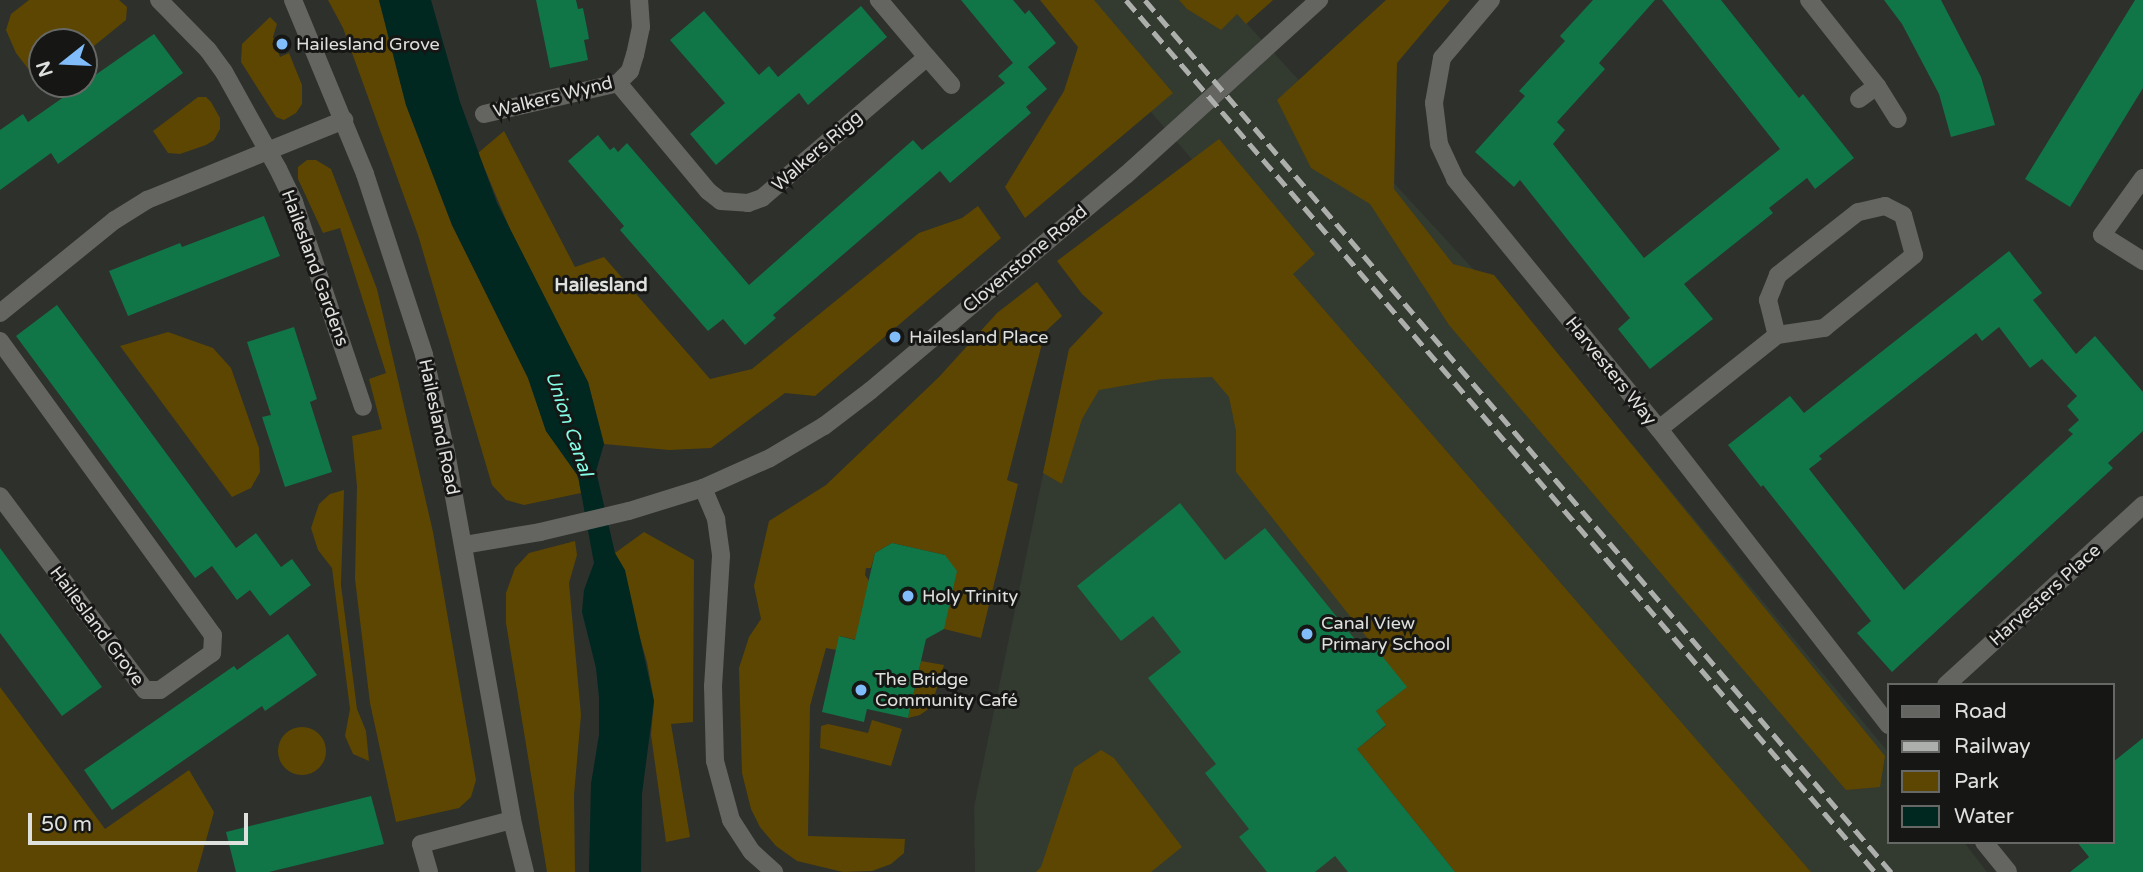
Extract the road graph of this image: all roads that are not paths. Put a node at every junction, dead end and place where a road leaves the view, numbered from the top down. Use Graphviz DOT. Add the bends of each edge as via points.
graph roads {
  1 [pos="159,0"];
  2 [pos="293,0"];
  3 [pos="639,0"];
  4 [pos="880,0"];
  5 [pos="1320,0"];
  6 [pos="1491,0"];
  7 [pos="1809,0"];
  8 [pos="927,57"];
  9 [pos="618,83"];
  10 [pos="951,85"];
  11 [pos="1877,86"];
  12 [pos="1859,99"];
  13 [pos="484,114"];
  14 [pos="1898,119"];
  15 [pos="344,120"];
  16 [pos="269,152"];
  17 [pos="2143,178"];
  18 [pos="2143,261"];
  19 [pos="0,313"];
  20 [pos="1777,335"];
  21 [pos="0,341"];
  22 [pos="363,407"];
  23 [pos="1659,429"];
  24 [pos="703,488"];
  25 [pos="0,496"];
  26 [pos="2143,505"];
  27 [pos="464,545"];
  28 [pos="1948,683"];
  29 [pos="1888,724"];
  30 [pos="512,820"];
  31 [pos="1986,844"];
  32 [pos="422,871"];
  33 [pos="525,872"];
  34 [pos="774,872"];
  35 [pos="2008,872"];
  1 -- 16 [label="street, Hailesland Gardens" via="224,72"];
  2 -- 15 [label="street, Hailesland Road"];
  3 -- 9 [label="street, Walkers Wynd" via="641,27 635,55 630,71"];
  4 -- 8 [label="street"];
  5 -- 24 [label="street, Clovenstone Road" via="1126,175 870,391 794,445"];
  6 -- 23 [label="street, Harvesters Way" via="1442,58 1433,103 1439,144 1455,179"];
  7 -- 11 [label="street"];
  8 -- 9 [label="street, Walkers Rigg" via="761,198 748,203 720,201 708,191"];
  8 -- 10 [label="street"];
  9 -- 13 [label="street, Walkers Wynd"];
  11 -- 12 [label="street"];
  11 -- 14 [label="street"];
  15 -- 16 [label="street"];
  15 -- 27 [label="street, Hailesland Road" via="424,355"];
  16 -- 19 [label="street" via="147,200 115,220"];
  16 -- 22 [label="street, Hailesland Gardens" via="295,202"];
  17 -- 18 [label="street" via="2102,235"];
  20 -- 20 [label="street" via="1824,328 1914,255 1903,215 1885,206 1858,212 1778,275 1768,300"];
  20 -- 23 [label="street"];
  21 -- 25 [label="street, Hailesland Grove" via="213,635 212,653 160,690 145,690"];
  23 -- 29 [label="street, Harvesters Way"];
  24 -- 27 [label="street, Clovenstone Road" via="629,510"];
  24 -- 34 [label="street" via="716,519 720,556 713,687 717,772 725,806 741,838"];
  26 -- 28 [label="street, Harvesters Place"];
  27 -- 30 [label="street, Hailesland Road"];
  30 -- 32 [label="street" via="421,844"];
  30 -- 33 [label="street, Hailesland Road"];
  31 -- 35 [label="street"];
}
